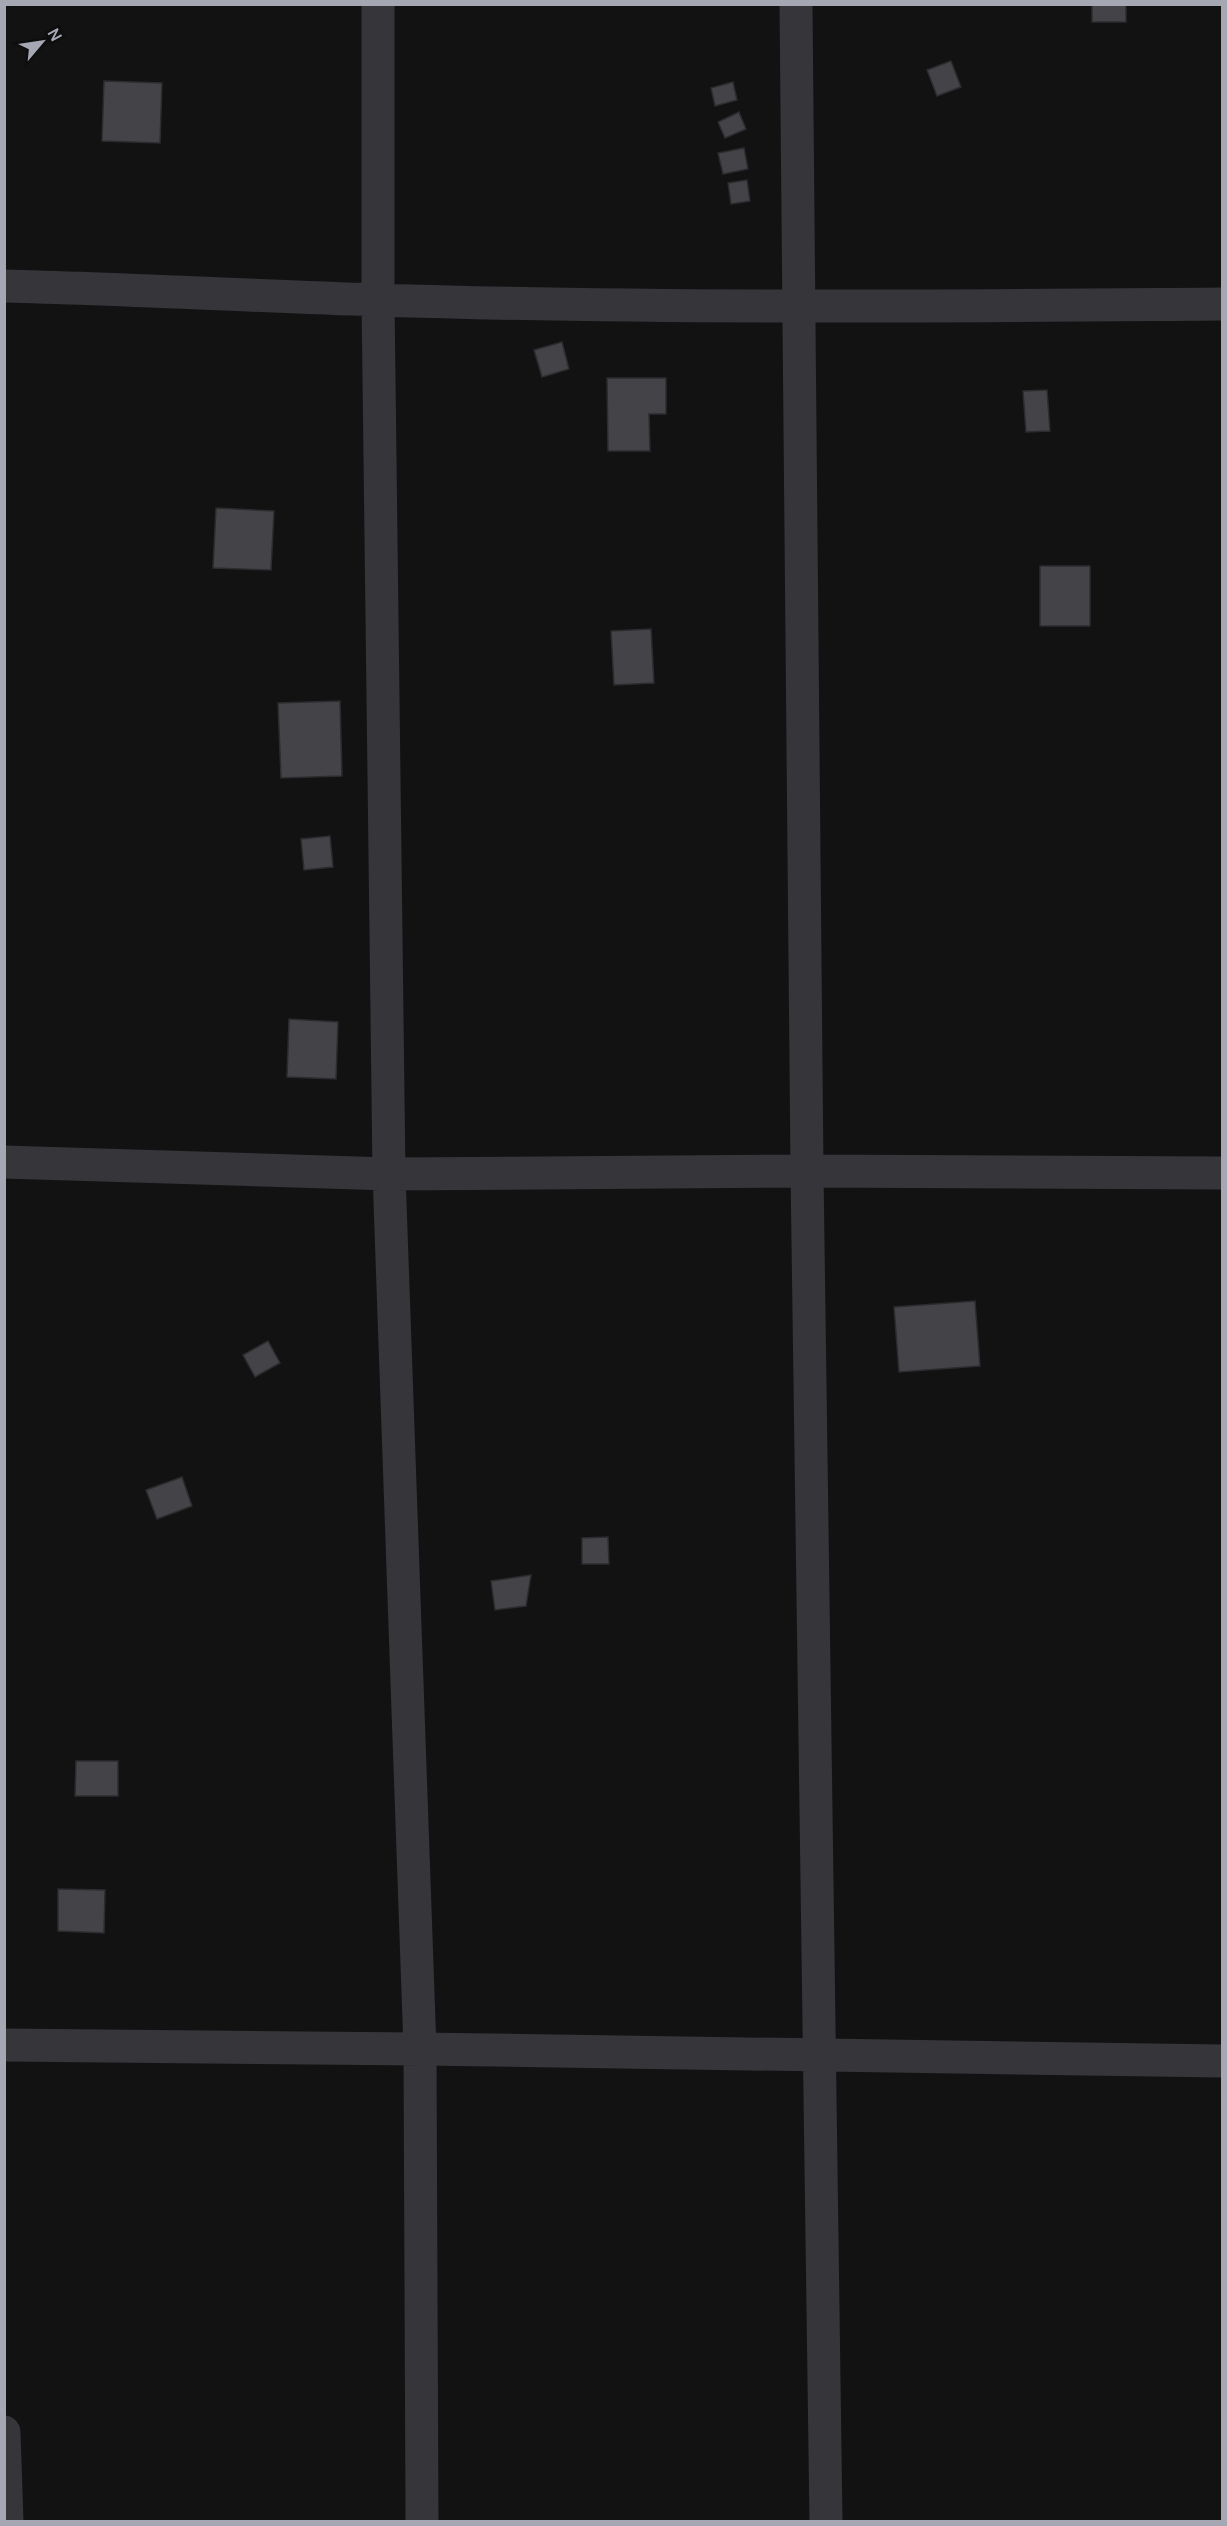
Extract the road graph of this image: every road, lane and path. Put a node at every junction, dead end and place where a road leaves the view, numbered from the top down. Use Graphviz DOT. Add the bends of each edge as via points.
graph roads {
  1 [pos="378,4"];
  2 [pos="796,4"];
  3 [pos="4,286"];
  4 [pos="378,300"];
  5 [pos="1222,304"];
  6 [pos="797,307"];
  7 [pos="4,1162"];
  8 [pos="807,1172"];
  9 [pos="1222,1173"];
  10 [pos="389,1174"];
  11 [pos="4,2045"];
  12 [pos="420,2049"];
  13 [pos="820,2056"];
  14 [pos="1222,2061"];
  15 [pos="4,2432"];
  16 [pos="7,2522"];
  17 [pos="422,2522"];
  18 [pos="826,2522"];
  1 -- 4 [label="street"];
  2 -- 6 [label="street"];
  3 -- 4 [label="street"];
  4 -- 6 [label="street"];
  4 -- 10 [label="street"];
  5 -- 6 [label="street"];
  6 -- 8 [label="street"];
  7 -- 10 [label="street"];
  8 -- 9 [label="street"];
  8 -- 10 [label="street"];
  8 -- 13 [label="street"];
  10 -- 12 [label="street"];
  11 -- 12 [label="street"];
  12 -- 13 [label="street"];
  12 -- 17 [label="street"];
  13 -- 14 [label="street"];
  13 -- 18 [label="street"];
  15 -- 16 [label="street"];
}
